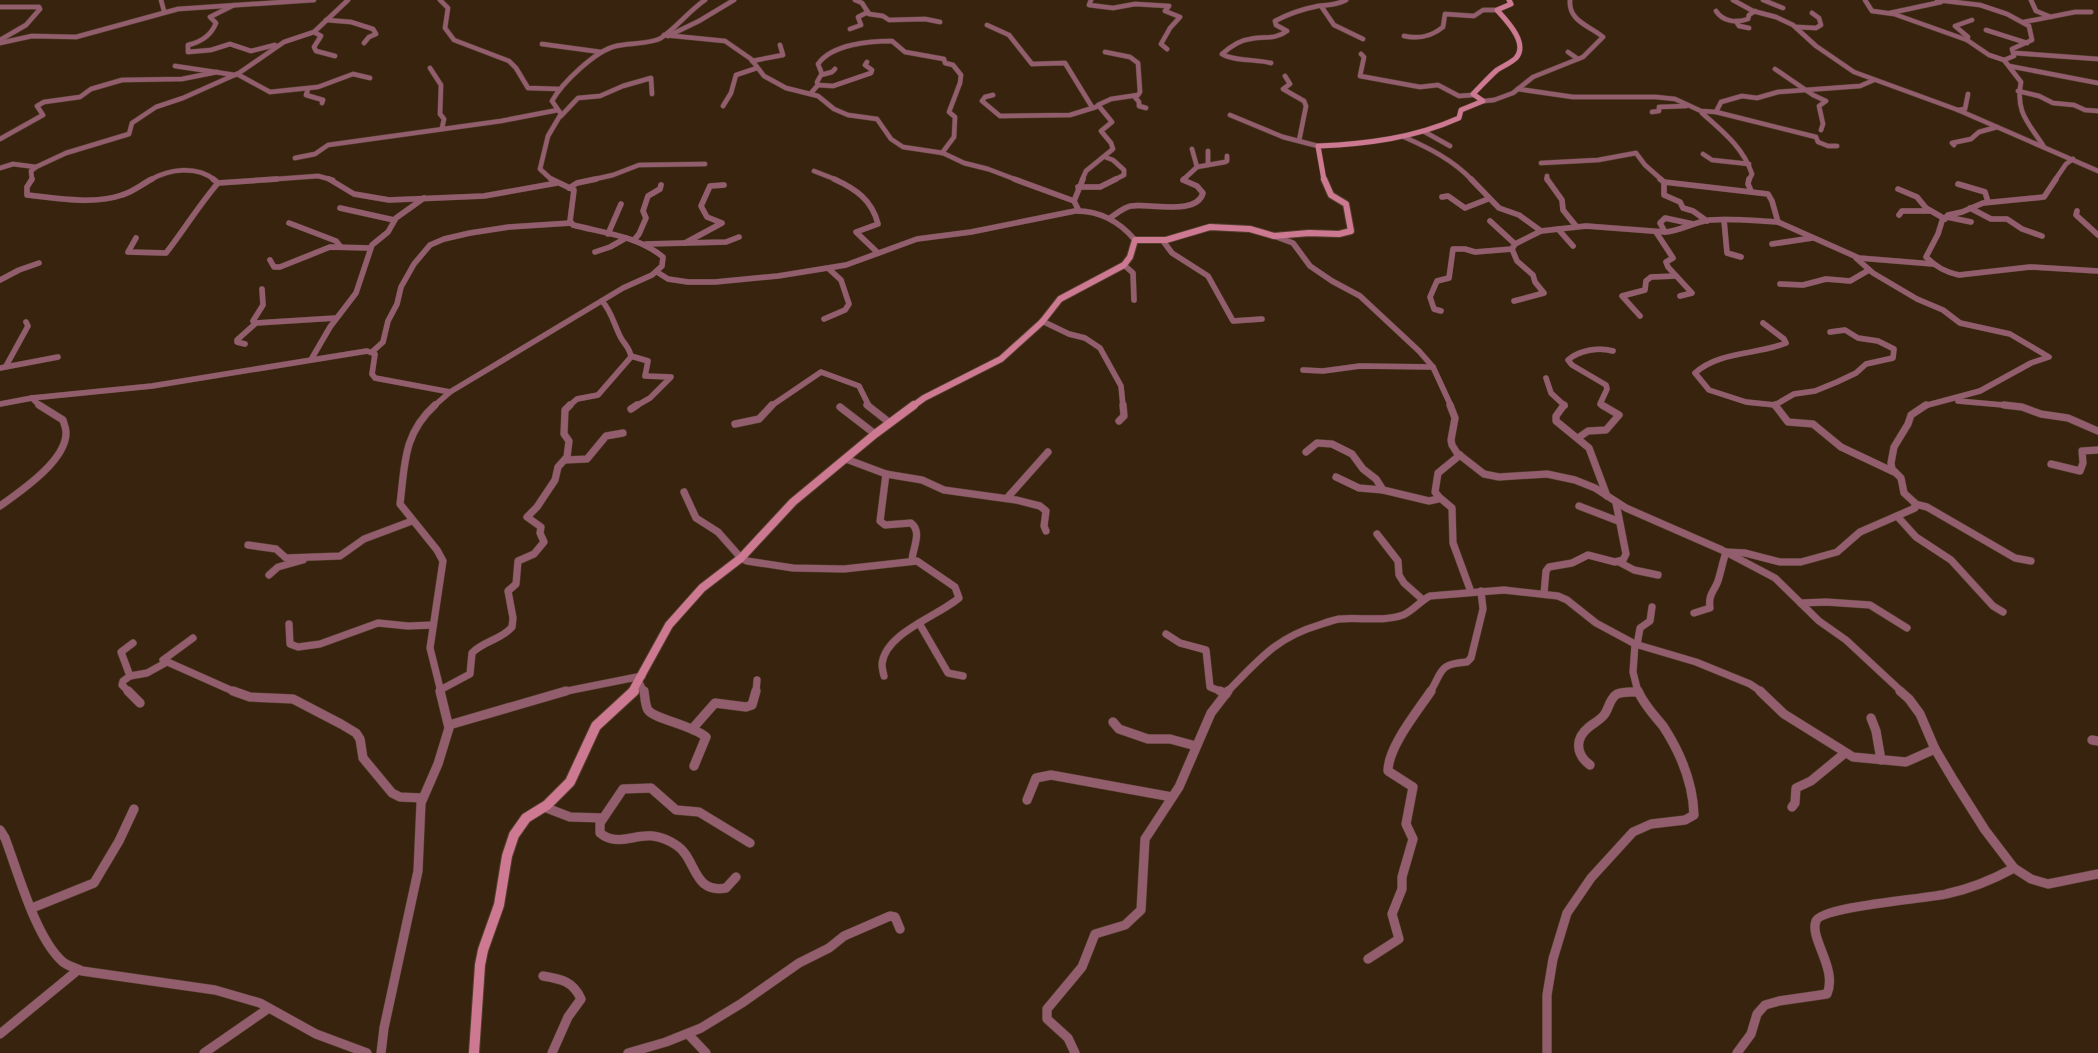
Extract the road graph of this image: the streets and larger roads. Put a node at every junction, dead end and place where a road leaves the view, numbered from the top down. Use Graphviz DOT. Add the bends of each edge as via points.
graph roads {
  1 [pos="160,0"];
  2 [pos="207,0"];
  3 [pos="299,0"];
  4 [pos="314,0"];
  5 [pos="348,0"];
  6 [pos="440,0"];
  7 [pos="705,0"];
  8 [pos="734,0"];
  9 [pos="854,0"];
  10 [pos="1090,0"];
  11 [pos="1346,0"];
  12 [pos="1509,0"];
  13 [pos="1570,0"];
  14 [pos="1734,0"];
  15 [pos="1763,0"];
  16 [pos="1865,0"];
  17 [pos="2031,0"];
  18 [pos="1939,1"];
  19 [pos="1132,2"];
  20 [pos="234,5"];
  21 [pos="1321,6"];
  22 [pos="0,7"];
  23 [pos="202,7"];
  24 [pos="1783,8"];
  25 [pos="1497,10"];
  26 [pos="164,11"];
  27 [pos="1716,11"];
  28 [pos="1755,11"];
  29 [pos="868,12"];
  30 [pos="2091,12"];
  31 [pos="1812,13"];
  32 [pos="1888,13"];
  33 [pos="2051,17"];
  34 [pos="326,20"];
  35 [pos="1972,20"];
  36 [pos="1736,21"];
  37 [pos="940,22"];
  38 [pos="2024,22"];
  39 [pos="987,25"];
  40 [pos="1797,27"];
  41 [pos="1749,28"];
  42 [pos="850,29"];
  43 [pos="1986,30"];
  44 [pos="314,32"];
  45 [pos="666,36"];
  46 [pos="1404,36"];
  47 [pos="1363,38"];
  48 [pos="1967,40"];
  49 [pos="0,41"];
  50 [pos="364,43"];
  51 [pos="2027,43"];
  52 [pos="542,44"];
  53 [pos="279,45"];
  54 [pos="780,45"];
  55 [pos="1167,49"];
  56 [pos="601,52"];
  57 [pos="1105,52"];
  58 [pos="1568,52"];
  59 [pos="1361,54"];
  60 [pos="2015,54"];
  61 [pos="335,56"];
  62 [pos="1578,59"];
  63 [pos="2098,59"];
  64 [pos="2004,60"];
  65 [pos="752,61"];
  66 [pos="867,62"];
  67 [pos="1271,63"];
  68 [pos="175,66"];
  69 [pos="2008,66"];
  70 [pos="430,68"];
  71 [pos="757,68"];
  72 [pos="835,69"];
  73 [pos="1774,69"];
  74 [pos="217,72"];
  75 [pos="822,74"];
  76 [pos="236,75"];
  77 [pos="1285,76"];
  78 [pos="370,78"];
  79 [pos="1874,80"];
  80 [pos="2098,83"];
  81 [pos="818,85"];
  82 [pos="308,89"];
  83 [pos="559,89"];
  84 [pos="1518,89"];
  85 [pos="1806,91"];
  86 [pos="2018,91"];
  87 [pos="811,93"];
  88 [pos="652,94"];
  89 [pos="993,94"];
  90 [pos="1968,94"];
  91 [pos="1473,95"];
  92 [pos="1134,96"];
  93 [pos="1484,101"];
  94 [pos="322,103"];
  95 [pos="723,106"];
  96 [pos="1686,106"];
  97 [pos="1092,107"];
  98 [pos="1098,107"];
  99 [pos="1146,108"];
  100 [pos="558,110"];
  101 [pos="1958,110"];
  102 [pos="2098,111"];
  103 [pos="1652,112"];
  104 [pos="1702,112"];
  105 [pos="1716,112"];
  106 [pos="1230,115"];
  107 [pos="561,116"];
  108 [pos="1996,127"];
  109 [pos="442,128"];
  110 [pos="1821,130"];
  111 [pos="1423,131"];
  112 [pos="1404,137"];
  113 [pos="0,139"];
  114 [pos="1298,141"];
  115 [pos="1954,145"];
  116 [pos="1318,146"];
  117 [pos="1450,146"];
  118 [pos="1837,146"];
  119 [pos="2044,147"];
  120 [pos="1192,149"];
  121 [pos="1208,151"];
  122 [pos="942,153"];
  123 [pos="1703,154"];
  124 [pos="1227,156"];
  125 [pos="1105,157"];
  126 [pos="295,158"];
  127 [pos="2073,159"];
  128 [pos="1541,163"];
  129 [pos="705,164"];
  130 [pos="1208,164"];
  131 [pos="1749,164"];
  132 [pos="1197,166"];
  133 [pos="36,167"];
  134 [pos="0,168"];
  135 [pos="814,171"];
  136 [pos="2098,171"];
  137 [pos="1547,176"];
  138 [pos="1664,182"];
  139 [pos="218,183"];
  140 [pos="557,183"];
  141 [pos="1958,184"];
  142 [pos="661,185"];
  143 [pos="724,185"];
  144 [pos="1078,187"];
  145 [pos="569,188"];
  146 [pos="1898,189"];
  147 [pos="1751,191"];
  148 [pos="1442,197"];
  149 [pos="425,198"];
  150 [pos="1488,199"];
  151 [pos="1074,201"];
  152 [pos="1988,202"];
  153 [pos="621,204"];
  154 [pos="340,208"];
  155 [pos="1970,208"];
  156 [pos="1079,211"];
  157 [pos="1930,211"];
  158 [pos="2078,211"];
  159 [pos="1899,215"];
  160 [pos="1110,218"];
  161 [pos="1946,218"];
  162 [pos="394,220"];
  163 [pos="1724,220"];
  164 [pos="1707,221"];
  165 [pos="1490,222"];
  166 [pos="1778,222"];
  167 [pos="1971,222"];
  168 [pos="289,223"];
  169 [pos="571,223"];
  170 [pos="1693,224"];
  171 [pos="1576,226"];
  172 [pos="1558,229"];
  173 [pos="1541,231"];
  174 [pos="1656,232"];
  175 [pos="1665,232"];
  176 [pos="608,234"];
  177 [pos="2098,235"];
  178 [pos="1274,236"];
  179 [pos="2042,236"];
  180 [pos="738,237"];
  181 [pos="136,238"];
  182 [pos="626,238"];
  183 [pos="1812,238"];
  184 [pos="634,240"];
  185 [pos="1135,240"];
  186 [pos="1163,241"];
  187 [pos="685,243"];
  188 [pos="644,244"];
  189 [pos="1772,244"];
  190 [pos="340,246"];
  191 [pos="1513,246"];
  192 [pos="1573,246"];
  193 [pos="370,248"];
  194 [pos="596,252"];
  195 [pos="878,253"];
  196 [pos="1741,257"];
  197 [pos="1856,258"];
  198 [pos="270,260"];
  199 [pos="40,263"];
  200 [pos="1933,264"];
  201 [pos="1124,265"];
  202 [pos="829,269"];
  203 [pos="1869,270"];
  204 [pos="2098,271"];
  205 [pos="657,272"];
  206 [pos="1676,276"];
  207 [pos="0,280"];
  208 [pos="1780,284"];
  209 [pos="262,289"];
  210 [pos="1680,296"];
  211 [pos="1134,300"];
  212 [pos="602,301"];
  213 [pos="1514,301"];
  214 [pos="1441,311"];
  215 [pos="1640,316"];
  216 [pos="336,318"];
  217 [pos="824,319"];
  218 [pos="1262,319"];
  219 [pos="1042,321"];
  220 [pos="26,322"];
  221 [pos="256,323"];
  222 [pos="1763,323"];
  223 [pos="1830,332"];
  224 [pos="246,344"];
  225 [pos="1613,350"];
  226 [pos="372,352"];
  227 [pos="631,356"];
  228 [pos="58,357"];
  229 [pos="312,358"];
  230 [pos="3,367"];
  231 [pos="1433,367"];
  232 [pos="1303,370"];
  233 [pos="1546,378"];
  234 [pos="450,392"];
  235 [pos="32,398"];
  236 [pos="1949,400"];
  237 [pos="0,404"];
  238 [pos="1775,405"];
  239 [pos="840,407"];
  240 [pos="631,409"];
  241 [pos="1119,421"];
  242 [pos="890,423"];
  243 [pos="735,424"];
  244 [pos="872,432"];
  245 [pos="2098,432"];
  246 [pos="622,433"];
  247 [pos="1578,438"];
  248 [pos="2098,450"];
  249 [pos="1048,452"];
  250 [pos="1306,452"];
  251 [pos="1460,455"];
  252 [pos="846,459"];
  253 [pos="565,460"];
  254 [pos="2051,464"];
  255 [pos="1894,472"];
  256 [pos="886,474"];
  257 [pos="1336,477"];
  258 [pos="1383,490"];
  259 [pos="684,492"];
  260 [pos="1607,496"];
  261 [pos="1007,498"];
  262 [pos="1438,499"];
  263 [pos="1616,502"];
  264 [pos="1915,504"];
  265 [pos="0,506"];
  266 [pos="1579,506"];
  267 [pos="1897,516"];
  268 [pos="1618,521"];
  269 [pos="412,522"];
  270 [pos="1046,531"];
  271 [pos="1377,534"];
  272 [pos="248,545"];
  273 [pos="1726,552"];
  274 [pos="308,557"];
  275 [pos="741,558"];
  276 [pos="912,561"];
  277 [pos="1619,562"];
  278 [pos="2031,562"];
  279 [pos="269,575"];
  280 [pos="1658,575"];
  281 [pos="1481,591"];
  282 [pos="1471,592"];
  283 [pos="1544,593"];
  284 [pos="1422,599"];
  285 [pos="1801,603"];
  286 [pos="1652,607"];
  287 [pos="2003,612"];
  288 [pos="1694,614"];
  289 [pos="919,623"];
  290 [pos="289,624"];
  291 [pos="433,625"];
  292 [pos="1907,628"];
  293 [pos="1166,634"];
  294 [pos="193,638"];
  295 [pos="133,643"];
  296 [pos="1636,645"];
  297 [pos="167,662"];
  298 [pos="130,676"];
  299 [pos="884,676"];
  300 [pos="963,676"];
  301 [pos="641,679"];
  302 [pos="757,680"];
  303 [pos="440,690"];
  304 [pos="1638,692"];
  305 [pos="1226,694"];
  306 [pos="140,703"];
  307 [pos="1871,718"];
  308 [pos="1113,722"];
  309 [pos="449,725"];
  310 [pos="693,728"];
  311 [pos="1196,746"];
  312 [pos="1934,749"];
  313 [pos="1845,753"];
  314 [pos="1881,760"];
  315 [pos="1590,765"];
  316 [pos="694,766"];
  317 [pos="1172,797"];
  318 [pos="422,798"];
  319 [pos="1027,800"];
  320 [pos="544,807"];
  321 [pos="1792,807"];
  322 [pos="134,809"];
  323 [pos="604,818"];
  324 [pos="0,830"];
  325 [pos="750,843"];
  326 [pos="2014,868"];
  327 [pos="2098,874"];
  328 [pos="736,877"];
  329 [pos="32,908"];
  330 [pos="900,929"];
  331 [pos="1368,959"];
  332 [pos="78,970"];
  333 [pos="544,976"];
  334 [pos="270,1008"];
  335 [pos="0,1034"];
  336 [pos="688,1034"];
  337 [pos="204,1053"];
  338 [pos="367,1053"];
  339 [pos="381,1053"];
  340 [pos="474,1053"];
  341 [pos="552,1053"];
  342 [pos="628,1053"];
  343 [pos="706,1053"];
  344 [pos="1075,1053"];
  345 [pos="1547,1053"];
  346 [pos="1737,1053"];
  1 -- 26 [label="street"];
  2 -- 23 [label="street"];
  3 -- 4 [label="street"];
  3 -- 20 [label="street"];
  5 -- 34 [label="street"];
  6 -- 83 [label="street" via="448,8 445,28 453,39 512,63 521,73 528,88"];
  7 -- 45 [label="street" via="691,10"];
  8 -- 45 [label="street" via="699,21"];
  9 -- 29 [label="street" via="862,3"];
  10 -- 19 [label="street" via="1089,5 1113,8"];
  11 -- 21 [label="street" via="1332,6"];
  12 -- 25 [label="street" via="1511,4"];
  13 -- 62 [label="street" via="1569,5 1574,18 1603,37"];
  14 -- 28 [label="street"];
  15 -- 24 [label="street"];
  16 -- 32 [label="street" via="1872,10"];
  17 -- 33 [label="street" via="2036,11"];
  18 -- 32 [label="street"];
  18 -- 38 [label="street" via="1969,3"];
  19 -- 55 [label="street" via="1164,4 1170,6 1164,10 1165,12 1180,17 1161,44"];
  20 -- 23 [label="street"];
  20 -- 53 [label="street" via="210,18 215,26 206,34 203,41 188,45 188,52 211,50 230,44 251,51"];
  21 -- 47 [label="street" via="1334,25"];
  21 -- 67 [label="street" via="1295,11 1275,21 1276,25 1287,31 1278,38 1254,38 1235,43 1222,54 1228,58 1257,59"];
  22 -- 49 [label="street" via="30,6 40,9 29,23"];
  23 -- 26 [label="street"];
  25 -- 46 [label="street" via="1483,10 1472,16 1444,14 1443,27 1438,31 1417,39"];
  25 -- 91 [label="street" via="1516,33 1518,55 1497,70"];
  26 -- 49 [label="street" via="114,28 76,37 32,36"];
  27 -- 36 [label="street" via="1726,20"];
  28 -- 36 [label="street" via="1749,15 1748,20"];
  28 -- 40 [label="street"];
  29 -- 37 [label="street" via="889,20 928,19"];
  29 -- 42 [label="street" via="858,18 861,26"];
  30 -- 33 [label="street"];
  31 -- 40 [label="street" via="1819,18 1821,25 1816,28"];
  32 -- 48 [label="street"];
  33 -- 38 [label="street"];
  34 -- 44 [label="street"];
  34 -- 50 [label="street" via="351,22 373,29 376,34"];
  35 -- 48 [label="street" via="1954,26 1968,37"];
  36 -- 41 [label="street" via="1739,26"];
  38 -- 51 [label="street" via="2032,34 2032,39"];
  39 -- 97 [label="street" via="1007,33 1024,50 1032,64 1065,63"];
  40 -- 79 [label="street" via="1816,46 1850,69"];
  43 -- 51 [label="street"];
  44 -- 53 [label="street"];
  44 -- 61 [label="street" via="321,36 314,47 316,51"];
  45 -- 56 [label="street" via="654,41 615,46"];
  45 -- 65 [label="street" via="723,40"];
  48 -- 64 [label="street" via="1989,55"];
  51 -- 60 [label="street" via="2012,49"];
  52 -- 56 [label="street"];
  53 -- 76 [label="street"];
  54 -- 65 [label="street" via="783,55"];
  56 -- 83 [label="street"];
  57 -- 92 [label="street" via="1130,57 1138,63 1140,92"];
  58 -- 62 [label="street"];
  59 -- 91 [label="street" via="1364,57 1359,74 1362,77 1420,87 1438,85 1464,98"];
  60 -- 63 [label="street"];
  60 -- 64 [label="street"];
  62 -- 84 [label="street" via="1533,77"];
  64 -- 69 [label="street"];
  65 -- 71 [label="street"];
  66 -- 81 [label="street" via="865,65 872,70 871,73 832,86"];
  68 -- 74 [label="street"];
  69 -- 80 [label="street"];
  69 -- 86 [label="street" via="2021,82"];
  70 -- 109 [label="street" via="441,85 440,114 444,119"];
  71 -- 87 [label="street" via="764,76 787,89"];
  71 -- 95 [label="street" via="736,75 731,93"];
  72 -- 75 [label="street"];
  73 -- 85 [label="street"];
  74 -- 76 [label="street"];
  74 -- 113 [label="street" via="182,79 122,80 97,87 80,97 44,102 37,106 43,114"];
  75 -- 81 [label="street"];
  75 -- 122 [label="street" via="818,64 822,58 844,48 877,42 893,42 903,51 944,59 944,63 953,65 960,72 961,80 949,111 955,117 954,137"];
  76 -- 82 [label="street" via="269,92"];
  76 -- 133 [label="street" via="152,109 132,123 129,134 66,153"];
  77 -- 114 [label="street" via="1290,84 1283,89 1304,101 1306,106"];
  78 -- 82 [label="street" via="353,74 324,86"];
  79 -- 85 [label="street" via="1864,86"];
  79 -- 101 [label="street"];
  81 -- 87 [label="street"];
  82 -- 94 [label="street" via="306,95 322,100"];
  83 -- 100 [label="street" via="552,101"];
  84 -- 93 [label="street" via="1502,98"];
  84 -- 96 [label="street" via="1571,96 1668,98"];
  85 -- 105 [label="street" via="1771,93 1757,98 1742,96 1721,102"];
  85 -- 110 [label="street" via="1827,102 1819,106 1823,124"];
  86 -- 102 [label="street" via="2039,96 2053,103 2076,105 2085,110"];
  86 -- 119 [label="street" via="2019,109"];
  87 -- 122 [label="street" via="843,113 877,120 891,139 903,147"];
  88 -- 107 [label="street" via="651,78 600,96 578,98"];
  89 -- 97 [label="street" via="982,101 1000,116 1070,115"];
  90 -- 101 [label="street" via="1965,109"];
  91 -- 93 [label="street"];
  92 -- 98 [label="street" via="1111,99"];
  92 -- 99 [label="street" via="1139,106"];
  93 -- 111 [label="street" via="1461,110 1459,118 1451,122"];
  96 -- 103 [label="street" via="1659,107 1659,111"];
  96 -- 104 [label="street"];
  97 -- 98 [label="street"];
  98 -- 125 [label="street" via="1112,122 1101,131 1113,147"];
  100 -- 107 [label="street"];
  100 -- 109 [label="street" via="501,121"];
  101 -- 108 [label="street"];
  104 -- 105 [label="street"];
  104 -- 131 [label="street" via="1736,144"];
  105 -- 118 [label="street" via="1816,137 1818,142"];
  106 -- 114 [label="street"];
  107 -- 140 [label="street" via="548,136 540,169"];
  108 -- 115 [label="street" via="1979,132 1971,139 1952,143"];
  108 -- 119 [label="street"];
  109 -- 126 [label="street" via="328,145 315,154"];
  111 -- 112 [label="street"];
  111 -- 117 [label="street"];
  112 -- 116 [label="street" via="1360,144"];
  112 -- 150 [label="street" via="1430,148 1461,168"];
  114 -- 116 [label="street"];
  116 -- 178 [label="street" via="1318,160 1326,185 1333,198 1346,204 1352,228 1350,232 1339,234"];
  119 -- 127 [label="street"];
  120 -- 132 [label="street"];
  121 -- 130 [label="street"];
  122 -- 151 [label="street"];
  123 -- 131 [label="street" via="1712,160"];
  124 -- 130 [label="street" via="1225,162"];
  125 -- 144 [label="street" via="1086,171"];
  125 -- 144 [label="street" via="1124,170 1124,175 1100,186"];
  127 -- 136 [label="street"];
  127 -- 152 [label="street" via="2066,164 2044,198"];
  128 -- 138 [label="street" via="1556,160 1604,160 1635,152"];
  129 -- 145 [label="street" via="640,165 577,183"];
  130 -- 132 [label="street"];
  131 -- 147 [label="street" via="1752,175 1747,183"];
  132 -- 160 [label="street" via="1183,180 1197,186 1203,193 1202,197 1191,205 1134,206 1125,208"];
  133 -- 134 [label="street" via="13,164"];
  133 -- 139 [label="street" via="31,171 33,178 27,187 27,195 114,198 161,174 175,171 206,174"];
  135 -- 195 [label="street" via="845,184 867,201 878,224 856,232"];
  137 -- 171 [label="street" via="1562,200 1563,210"];
  138 -- 147 [label="street"];
  138 -- 164 [label="street" via="1664,194"];
  139 -- 149 [label="street" via="318,176 334,180 354,194 371,198"];
  139 -- 181 [label="street" via="202,201 166,253 128,252"];
  140 -- 145 [label="street"];
  140 -- 149 [label="street" via="488,195"];
  141 -- 152 [label="street" via="1985,192"];
  142 -- 184 [label="street" via="660,189 648,196 644,211 646,218"];
  143 -- 187 [label="street" via="710,186 701,204 707,216 722,223"];
  144 -- 151 [label="street"];
  145 -- 169 [label="street" via="574,192"];
  146 -- 157 [label="street" via="1917,197"];
  147 -- 166 [label="street" via="1770,195"];
  148 -- 150 [label="street" via="1448,196 1465,208"];
  149 -- 162 [label="street"];
  150 -- 173 [label="street" via="1501,210 1519,215"];
  151 -- 156 [label="street"];
  152 -- 155 [label="street"];
  153 -- 176 [label="street"];
  154 -- 162 [label="street"];
  155 -- 161 [label="street"];
  155 -- 179 [label="street" via="1991,219 2007,219 2022,229"];
  156 -- 160 [label="street"];
  156 -- 195 [label="street" via="969,232 919,238"];
  157 -- 159 [label="street" via="1902,211"];
  157 -- 161 [label="street"];
  158 -- 177 [label="street" via="2076,215"];
  160 -- 185 [label="street"];
  161 -- 167 [label="street"];
  161 -- 200 [label="street" via="1927,252 1926,257"];
  162 -- 193 [label="street" via="388,232"];
  163 -- 164 [label="street"];
  163 -- 166 [label="street"];
  163 -- 196 [label="street" via="1727,253"];
  164 -- 170 [label="street"];
  165 -- 191 [label="street"];
  166 -- 183 [label="street"];
  168 -- 190 [label="street" via="329,238"];
  169 -- 176 [label="street"];
  169 -- 226 [label="street" via="509,227 470,233 430,245 414,264 401,287 383,342"];
  170 -- 175 [label="street" via="1678,231"];
  170 -- 175 [label="street" via="1665,218 1660,223"];
  171 -- 172 [label="street"];
  171 -- 174 [label="street"];
  172 -- 173 [label="street"];
  172 -- 192 [label="street"];
  173 -- 191 [label="street"];
  174 -- 175 [label="street"];
  174 -- 206 [label="street" via="1673,257 1673,260 1666,263"];
  176 -- 182 [label="street"];
  178 -- 186 [label="street" via="1250,229 1210,227"];
  178 -- 231 [label="street" via="1293,243 1310,266 1360,296"];
  180 -- 187 [label="street" via="726,242"];
  182 -- 184 [label="street"];
  182 -- 194 [label="street"];
  183 -- 189 [label="street"];
  183 -- 197 [label="street"];
  184 -- 188 [label="street"];
  185 -- 186 [label="street"];
  185 -- 201 [label="street" via="1130,257"];
  186 -- 218 [label="street" via="1172,253 1208,276 1233,321"];
  187 -- 188 [label="street"];
  188 -- 205 [label="street" via="657,251 664,259"];
  190 -- 193 [label="street"];
  190 -- 198 [label="street" via="326,248 280,267 274,267"];
  191 -- 213 [label="street" via="1516,261 1532,275 1544,292"];
  191 -- 214 [label="street" via="1475,252 1453,249 1449,278 1436,282 1430,297 1434,309"];
  193 -- 216 [label="street" via="356,292"];
  195 -- 202 [label="street"];
  197 -- 200 [label="street"];
  197 -- 203 [label="street"];
  199 -- 207 [label="street"];
  200 -- 204 [label="street" via="1960,275 1993,273 2020,267"];
  201 -- 211 [label="street" via="1133,273"];
  201 -- 219 [label="street" via="1065,295"];
  202 -- 205 [label="street" via="715,283 671,279 660,276"];
  202 -- 217 [label="street" via="841,280 849,304 845,310"];
  203 -- 208 [label="street" via="1850,281 1826,279 1803,285"];
  203 -- 236 [label="street" via="1917,299 1942,310 1960,323 2010,334 2049,358 2031,363 1980,391"];
  205 -- 212 [label="street"];
  206 -- 210 [label="street" via="1692,293"];
  206 -- 215 [label="street" via="1651,277 1646,281 1645,290 1622,296"];
  209 -- 221 [label="street" via="263,305 253,321"];
  212 -- 227 [label="street" via="614,315 621,338 628,345"];
  212 -- 234 [label="street"];
  216 -- 221 [label="street"];
  216 -- 229 [label="street"];
  219 -- 241 [label="street" via="1069,334 1085,338 1101,349 1123,393 1124,416"];
  219 -- 242 [label="street" via="996,362 924,398"];
  220 -- 230 [label="street" via="28,326"];
  221 -- 224 [label="street" via="237,340"];
  222 -- 238 [label="street" via="1786,343 1714,362 1695,373 1709,390 1746,402"];
  223 -- 238 [label="street" via="1845,330 1858,338 1878,341 1894,349 1893,358 1866,364 1859,372 1846,378 1815,391 1794,394"];
  225 -- 247 [label="street" via="1576,354 1568,360 1606,385 1607,389 1600,404 1618,415 1606,430 1588,431"];
  226 -- 229 [label="street"];
  226 -- 234 [label="street" via="375,356 372,374 375,378"];
  227 -- 240 [label="street" via="648,361 645,376 671,378 650,398"];
  227 -- 253 [label="street" via="598,395 577,399 567,407 564,434 569,441"];
  228 -- 230 [label="street"];
  229 -- 235 [label="street" via="152,386"];
  231 -- 232 [label="street" via="1360,366"];
  231 -- 251 [label="street" via="1455,418 1451,440"];
  233 -- 247 [label="street" via="1551,393 1565,406 1556,416 1556,421"];
  234 -- 269 [label="street" via="424,416 410,436 400,504"];
  235 -- 237 [label="street"];
  235 -- 265 [label="street" via="35,403 63,420 66,441 54,460"];
  236 -- 245 [label="street" via="2022,408 2068,418"];
  236 -- 255 [label="street" via="1928,404 1912,415 1894,447 1890,463"];
  238 -- 255 [label="street" via="1788,422 1813,424 1840,447"];
  239 -- 244 [label="street"];
  242 -- 243 [label="street" via="867,405 859,386 821,372 767,409 759,419"];
  242 -- 244 [label="street"];
  244 -- 252 [label="street"];
  246 -- 253 [label="street" via="606,436 587,459"];
  247 -- 260 [label="street" via="1590,450"];
  248 -- 254 [label="street" via="2082,451 2083,463 2080,471"];
  249 -- 261 [label="street"];
  250 -- 258 [label="street" via="1316,443 1337,446 1353,455"];
  251 -- 260 [label="street" via="1489,476 1554,475 1588,485"];
  251 -- 262 [label="street" via="1438,473 1434,492"];
  252 -- 256 [label="street"];
  252 -- 275 [label="street" via="793,502"];
  253 -- 303 [label="street" via="559,464 556,478 539,505 527,516 541,526 540,533 544,542 534,554 518,561 516,584 508,591 512,629 477,647 470,659 470,674"];
  255 -- 264 [label="street" via="1901,478 1904,493"];
  256 -- 261 [label="street" via="922,480 944,490"];
  256 -- 276 [label="street" via="880,521 885,525 911,523 915,526 917,532 912,547"];
  257 -- 258 [label="street" via="1359,488"];
  258 -- 262 [label="street" via="1429,500"];
  259 -- 275 [label="street" via="696,518 718,532"];
  260 -- 263 [label="street"];
  261 -- 270 [label="street" via="1044,508"];
  262 -- 282 [label="street" via="1452,508 1453,543"];
  263 -- 268 [label="street"];
  263 -- 273 [label="street" via="1639,515"];
  264 -- 267 [label="street" via="1915,508"];
  264 -- 278 [label="street" via="1927,507 2015,558"];
  266 -- 268 [label="street"];
  267 -- 273 [label="street" via="1860,532 1837,552 1801,562 1780,562 1745,553"];
  267 -- 287 [label="street" via="1916,537 1951,560 1993,606"];
  268 -- 277 [label="street" via="1626,554"];
  269 -- 274 [label="street" via="364,539 340,556"];
  269 -- 291 [label="street" via="437,550 443,561"];
  271 -- 284 [label="street" via="1398,561 1398,572 1404,583"];
  272 -- 274 [label="street" via="276,549 286,558"];
  273 -- 285 [label="street" via="1770,575"];
  273 -- 288 [label="street" via="1717,583 1711,592 1710,608"];
  274 -- 279 [label="street" via="278,567"];
  275 -- 276 [label="street" via="761,564 813,569 852,569"];
  275 -- 301 [label="street" via="702,588 667,628"];
  276 -- 289 [label="street" via="919,562 955,588 959,594 959,598 952,604"];
  277 -- 280 [label="street" via="1634,570"];
  277 -- 283 [label="street" via="1588,555 1572,564 1549,567 1546,571"];
  281 -- 282 [label="street"];
  281 -- 283 [label="street"];
  281 -- 331 [label="street" via="1483,609 1471,658 1467,662 1452,663 1439,672 1432,690 1394,750 1388,767 1390,772 1413,787 1406,824 1413,839 1402,877 1402,889 1392,914 1399,939"];
  282 -- 284 [label="street"];
  283 -- 296 [label="street" via="1564,598 1596,623"];
  284 -- 305 [label="street" via="1403,615 1388,618 1338,619 1302,630 1276,644"];
  285 -- 292 [label="street" via="1870,605"];
  285 -- 312 [label="street" via="1819,621 1846,640 1909,699 1920,714"];
  286 -- 296 [label="street" via="1650,621 1640,628"];
  289 -- 299 [label="street" via="896,639 883,655 881,663"];
  289 -- 300 [label="street" via="948,673"];
  290 -- 291 [label="street" via="290,644 299,647 323,644 359,628 384,622 410,626"];
  291 -- 303 [label="street" via="430,651"];
  293 -- 305 [label="street" via="1180,643 1206,650 1210,687"];
  294 -- 297 [label="street" via="164,659"];
  295 -- 298 [label="street" via="121,652"];
  296 -- 304 [label="street" via="1632,661"];
  296 -- 313 [label="street" via="1696,662 1750,684 1761,691 1784,714"];
  297 -- 298 [label="street" via="148,673"];
  297 -- 318 [label="street" via="238,694 293,699 341,724 356,733 364,758 392,793 400,797"];
  298 -- 306 [label="street" via="121,684"];
  301 -- 309 [label="street" via="567,691"];
  301 -- 310 [label="street" via="649,711 655,716"];
  301 -- 320 [label="street" via="635,690 596,726 575,774"];
  302 -- 310 [label="street" via="752,705 746,707 716,704"];
  303 -- 309 [label="street"];
  304 -- 315 [label="street" via="1614,696 1605,714 1587,729 1578,748 1581,757"];
  304 -- 345 [label="street" via="1679,756 1690,791 1694,815 1685,820 1651,824 1633,832 1591,878 1567,913 1552,959 1547,995"];
  305 -- 311 [label="street" via="1212,709"];
  307 -- 314 [label="street"];
  308 -- 311 [label="street" via="1119,729 1148,739 1170,739"];
  309 -- 318 [label="street" via="438,764"];
  310 -- 316 [label="street" via="706,737"];
  311 -- 317 [label="street"];
  312 -- 314 [label="street" via="1910,761"];
  312 -- 326 [label="street" via="1985,830"];
  313 -- 314 [label="street" via="1859,758"];
  313 -- 321 [label="street" via="1811,781 1796,788 1795,803"];
  317 -- 319 [label="street" via="1101,785 1076,778 1042,776 1036,778"];
  317 -- 344 [label="street" via="1146,839 1141,910 1125,925 1095,934 1082,967 1046,1013 1047,1019 1068,1038"];
  318 -- 339 [label="street" via="418,871 384,1028"];
  320 -- 323 [label="street" via="570,817"];
  320 -- 340 [label="street" via="532,814 519,827 507,856 500,898 480,965"];
  322 -- 329 [label="street" via="119,841 94,883 88,888"];
  323 -- 325 [label="street" via="624,789 651,788 676,810 699,812"];
  323 -- 328 [label="street" via="599,827 600,833 606,838 625,840 655,836 677,846 689,858 696,875 713,888 726,888"];
  324 -- 329 [label="street"];
  326 -- 327 [label="street" via="2031,879 2048,884"];
  326 -- 346 [label="street" via="2000,877 1957,892 1846,908 1818,916 1815,928 1830,982 1826,994 1765,1005 1757,1014 1751,1034"];
  329 -- 332 [label="street" via="54,953 64,963"];
  330 -- 336 [label="street" via="895,917 890,916 844,936 829,948 790,968 720,1018"];
  332 -- 334 [label="street" via="198,986"];
  332 -- 335 [label="street"];
  333 -- 341 [label="street" via="570,981 581,999 568,1017"];
  334 -- 337 [label="street"];
  334 -- 338 [label="street" via="316,1034"];
  336 -- 342 [label="street"];
  336 -- 343 [label="street"];
}
